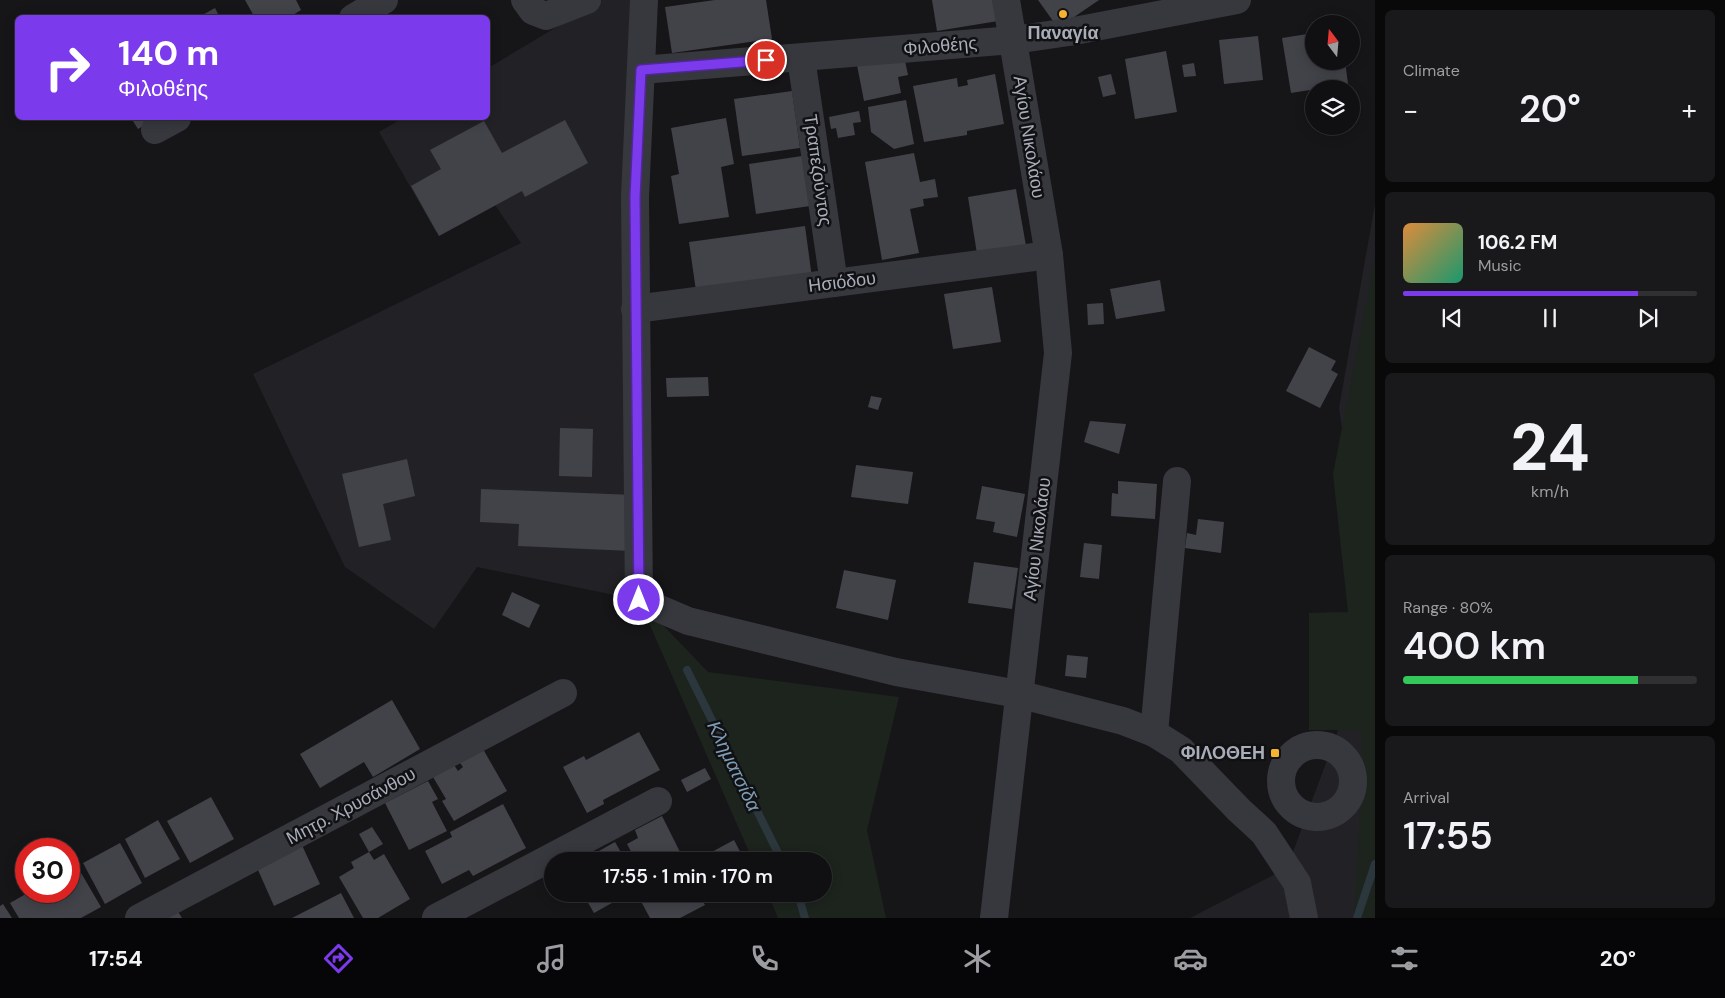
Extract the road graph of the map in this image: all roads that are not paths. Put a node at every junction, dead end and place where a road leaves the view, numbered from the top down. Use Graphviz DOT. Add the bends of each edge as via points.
graph roads {
  1 [pos="384,0"];
  2 [pos="525,0"];
  3 [pos="587,0"];
  4 [pos="644,0"];
  5 [pos="1006,0"];
  6 [pos="1237,0"];
  7 [pos="358,15"];
  8 [pos="1013,40"];
  9 [pos="801,58"];
  10 [pos="641,70"];
  11 [pos="1048,256"];
  12 [pos="834,283"];
  13 [pos="635,309"];
  14 [pos="1177,480"];
  15 [pos="563,693"];
  16 [pos="1018,694"];
  17 [pos="1154,733"];
  18 [pos="658,801"];
  19 [pos="1289,804"];
  20 [pos="1264,833"];
  21 [pos="140,918"];
  22 [pos="436,918"];
  23 [pos="994,918"];
  24 [pos="1304,918"];
  1 -- 7 [label="street"];
  2 -- 3 [label="street" via="533,11 546,16"];
  4 -- 10 [label="street"];
  5 -- 8 [label="street, Αγίου Νικολάου"];
  6 -- 8 [label="street, Φιλοθέης"];
  8 -- 9 [label="street, Φιλοθέης"];
  8 -- 11 [label="street, Αγίου Νικολάου"];
  9 -- 10 [label="street, Φιλοθέης"];
  9 -- 12 [label="street, Τραπεζούντος"];
  10 -- 13 [label="street" via="635,197"];
  11 -- 12 [label="street, Ησιόδου"];
  11 -- 16 [label="street, Αγίου Νικολάου" via="1057,375"];
  12 -- 13 [label="street, Ησιόδου"];
  13 -- 16 [label="street" via="639,600 688,621 896,672"];
  14 -- 17 [label="street"];
  15 -- 21 [label="street, Μητρ. Χρυσάνθου"];
  16 -- 17 [label="street" via="1123,721"];
  16 -- 23 [label="street, Αγίου Νικολάου"];
  17 -- 20 [label="street" via="1181,750"];
  18 -- 22 [label="street"];
  19 -- 20 [label="street"];
  20 -- 24 [label="street" via="1297,883"];
}
